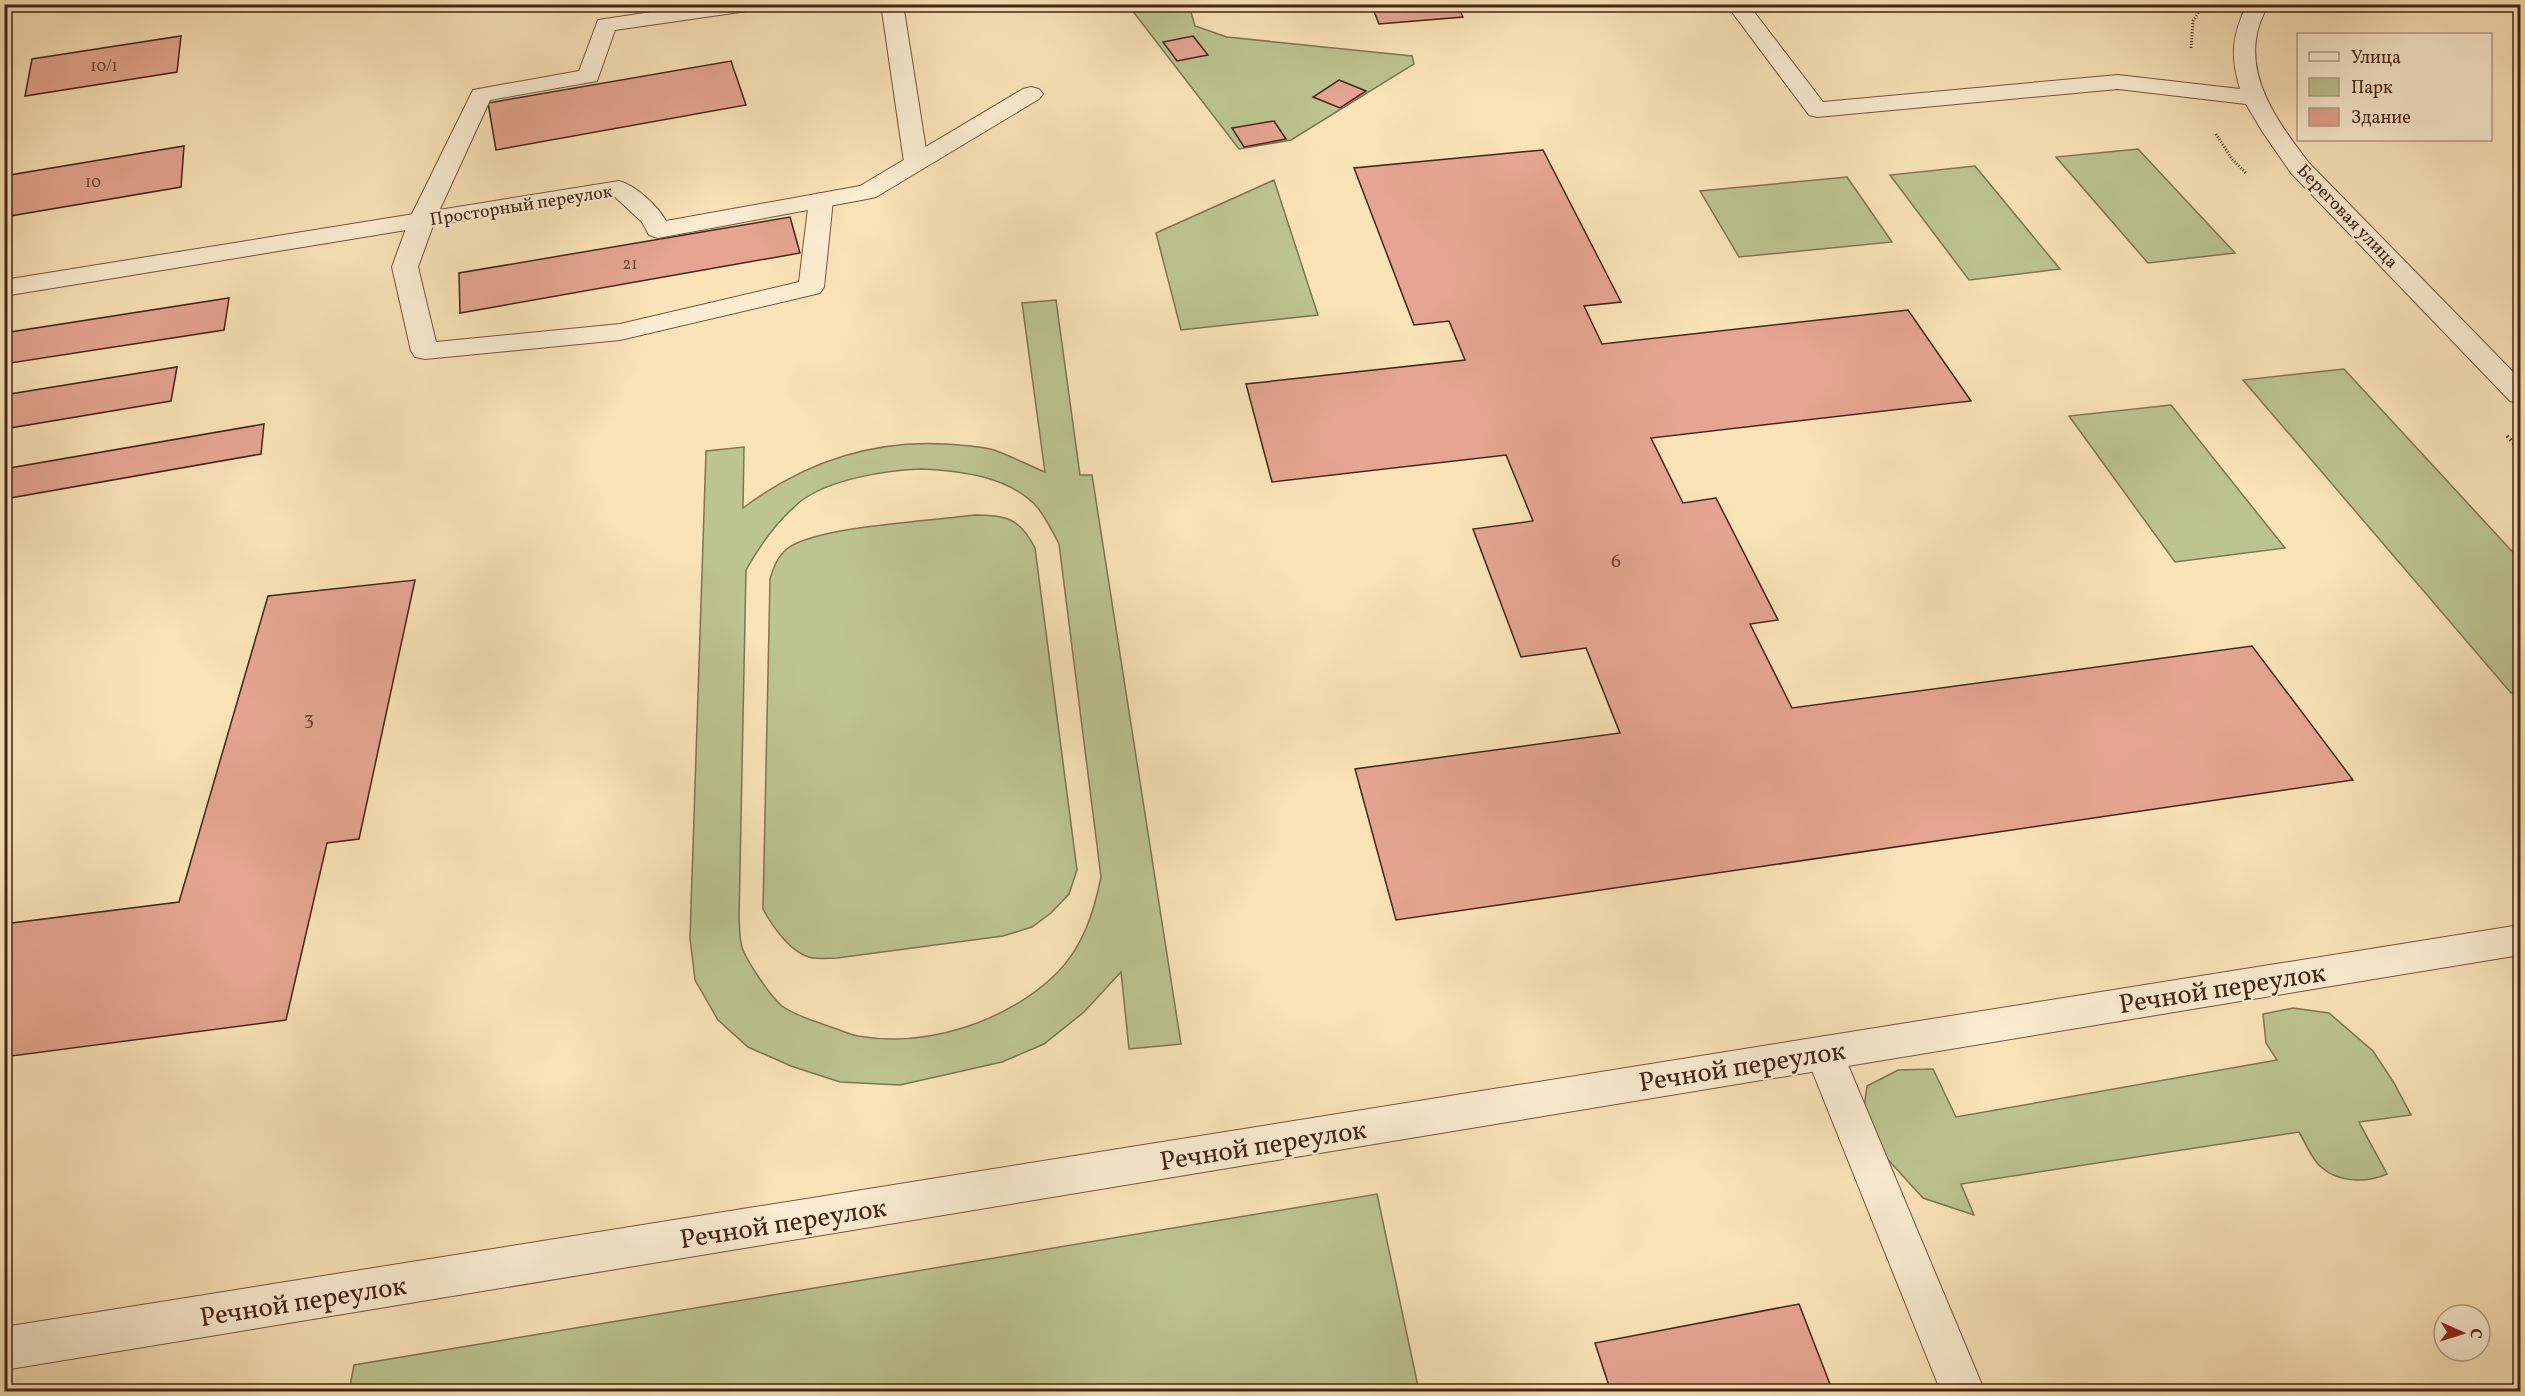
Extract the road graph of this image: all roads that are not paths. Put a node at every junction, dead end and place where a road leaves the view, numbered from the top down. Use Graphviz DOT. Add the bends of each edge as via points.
graph roads {
  1 [pos="754,4"];
  2 [pos="892,4"];
  3 [pos="1736,4"];
  4 [pos="2258,4"];
  5 [pos="1031,94"];
  6 [pos="2255,98"];
  7 [pos="916,162"];
  8 [pos="821,200"];
  9 [pos="422,220"];
  10 [pos="4,288"];
  11 [pos="2520,396"];
  12 [pos="2520,940"];
  13 [pos="1824,1053"];
  14 [pos="4,1349"];
  15 [pos="1963,1392"];
  1 -- 9 [label="street" via="606,25 589,76 481,94"];
  2 -- 7 [label="street"];
  3 -- 6 [label="street" via="1817,110 2118,82"];
  4 -- 6 [label="street, Береговая улица" via="2244,44 2247,83"];
  5 -- 7 [label="street, Просторный переулок"];
  6 -- 11 [label="street, Береговая улица" via="2271,130 2300,168"];
  7 -- 8 [label="street, Просторный переулок" via="867,192"];
  8 -- 9 [label="street, Просторный переулок" via="658,230 653,219 619,188"];
  8 -- 9 [label="street" via="811,287 620,332 424,351 405,267"];
  9 -- 10 [label="street, Просторный переулок"];
  12 -- 13 [label="street, Речной переулок"];
  13 -- 14 [label="street, Речной переулок"];
  13 -- 15 [label="street"];
}
